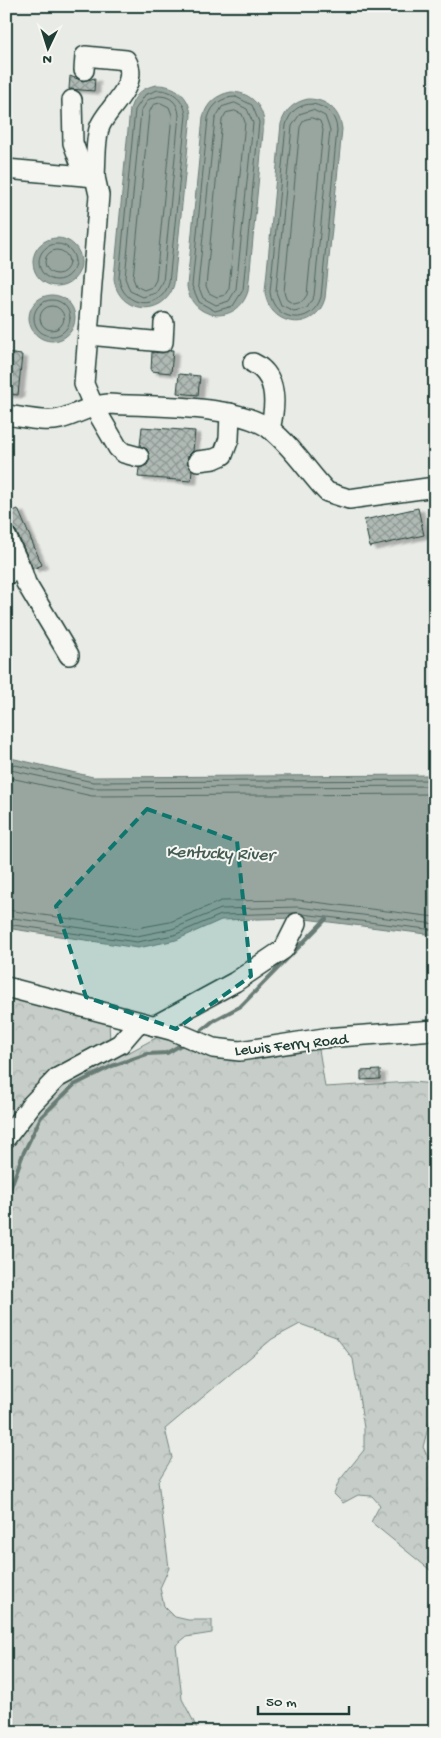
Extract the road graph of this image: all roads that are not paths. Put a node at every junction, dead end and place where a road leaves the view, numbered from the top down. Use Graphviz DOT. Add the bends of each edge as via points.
graph roads {
  1 [pos="84,70"];
  2 [pos="72,100"];
  3 [pos="6,169"];
  4 [pos="95,177"];
  5 [pos="164,323"];
  6 [pos="88,335"];
  7 [pos="253,363"];
  8 [pos="92,405"];
  9 [pos="230,413"];
  10 [pos="6,415"];
  11 [pos="270,429"];
  12 [pos="139,456"];
  13 [pos="198,461"];
  14 [pos="435,487"];
  15 [pos="6,536"];
  16 [pos="14,572"];
  17 [pos="69,655"];
  18 [pos="297,923"];
  19 [pos="6,987"];
  20 [pos="155,1027"];
  21 [pos="435,1030"];
  22 [pos="6,1138"];
  1 -- 4 [label="street" via="85,56 119,58 126,60 128,65 126,85 100,126"];
  2 -- 4 [label="street" via="73,143 80,162"];
  3 -- 4 [label="street"];
  4 -- 6 [label="street" via="99,216"];
  5 -- 6 [label="street" via="163,342"];
  6 -- 8 [label="street" via="84,384"];
  7 -- 11 [label="street" via="262,367 274,392"];
  8 -- 9 [label="street"];
  8 -- 10 [label="street" via="59,419"];
  8 -- 12 [label="street" via="118,448 124,454"];
  9 -- 11 [label="street"];
  9 -- 13 [label="street" via="229,439 223,455"];
  11 -- 14 [label="street" via="326,492 336,497 349,499"];
  15 -- 16 [label="street"];
  16 -- 17 [label="street" via="26,583"];
  18 -- 20 [label="street" via="284,949 235,982"];
  19 -- 20 [label="street, Lewis Ferry Road"];
  20 -- 21 [label="street, Lewis Ferry Road" via="212,1048 240,1051 324,1038"];
  20 -- 22 [label="street" via="57,1078"];
}
